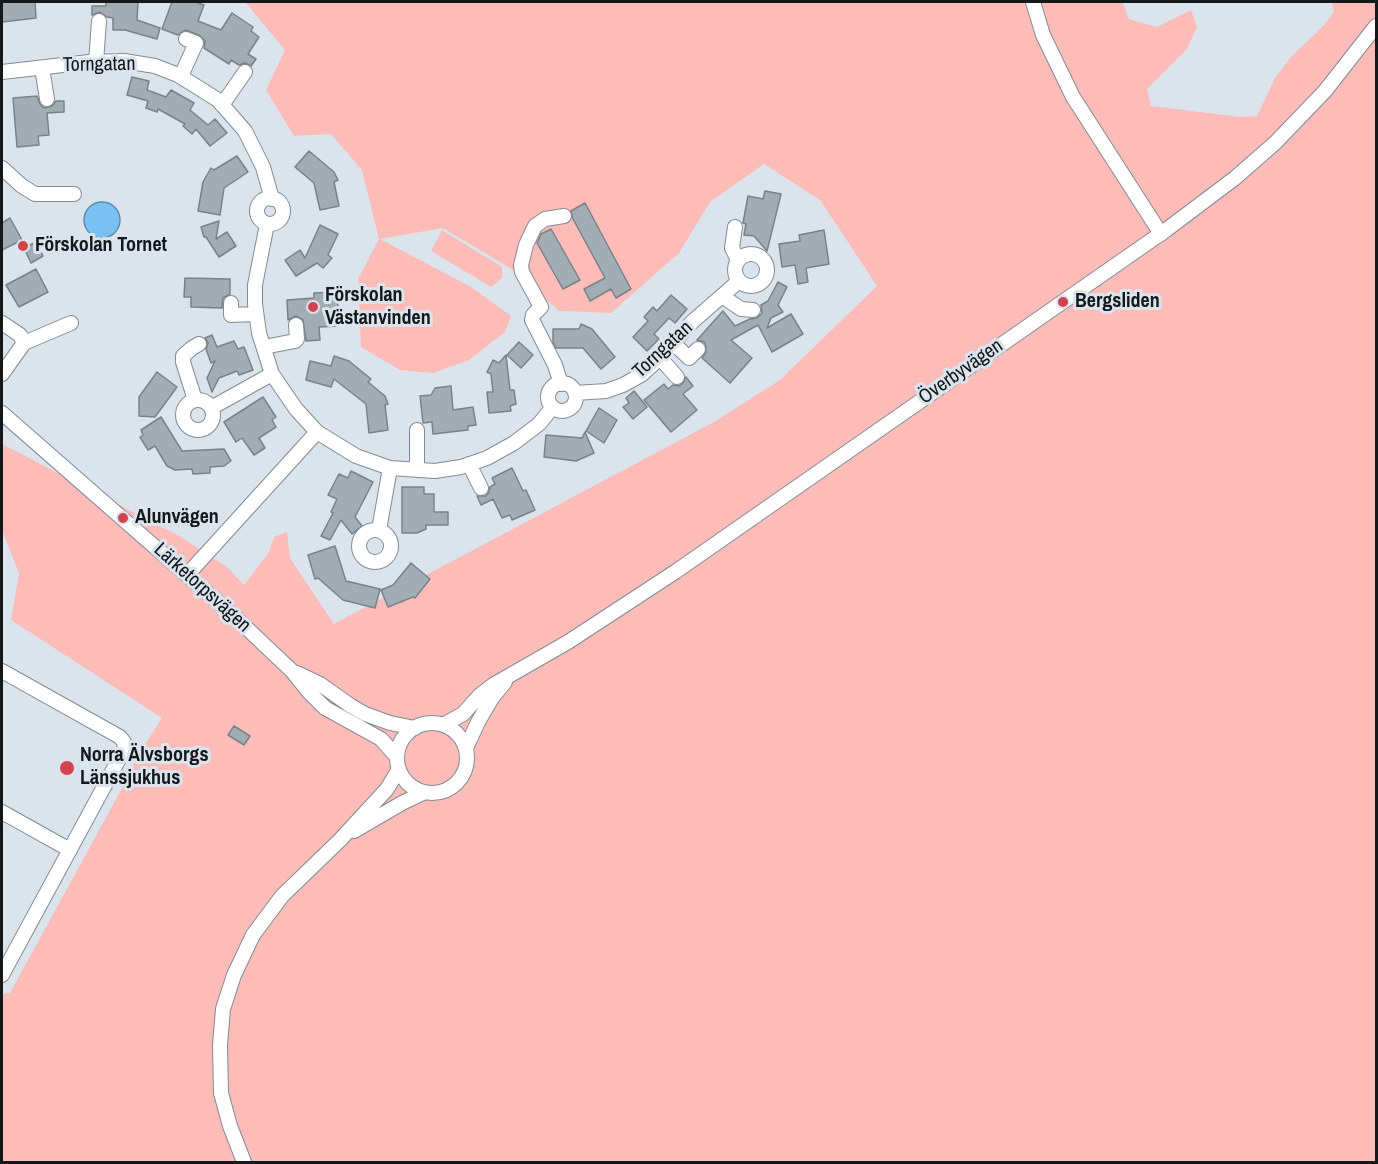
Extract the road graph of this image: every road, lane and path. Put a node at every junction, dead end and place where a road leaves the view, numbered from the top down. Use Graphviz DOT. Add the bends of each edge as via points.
graph roads {
  1 [pos="1032,2"];
  2 [pos="99,21"];
  3 [pos="1377,26"];
  4 [pos="186,39"];
  5 [pos="96,62"];
  6 [pos="42,68"];
  7 [pos="2,72"];
  8 [pos="245,72"];
  9 [pos="181,76"];
  10 [pos="47,99"];
  11 [pos="222,105"];
  12 [pos="2,168"];
  13 [pos="74,194"];
  14 [pos="564,216"];
  15 [pos="735,227"];
  16 [pos="1161,234"];
  17 [pos="738,260"];
  18 [pos="740,281"];
  19 [pos="722,296"];
  20 [pos="231,303"];
  21 [pos="753,310"];
  22 [pos="256,314"];
  23 [pos="2,323"];
  24 [pos="71,324"];
  25 [pos="296,325"];
  26 [pos="24,343"];
  27 [pos="199,344"];
  28 [pos="673,344"];
  29 [pos="264,347"];
  30 [pos="698,349"];
  31 [pos="660,358"];
  32 [pos="2,374"];
  33 [pos="272,374"];
  34 [pos="678,377"];
  35 [pos="561,384"];
  36 [pos="575,393"];
  37 [pos="195,400"];
  38 [pos="211,408"];
  39 [pos="552,408"];
  40 [pos="2,414"];
  41 [pos="417,430"];
  42 [pos="317,432"];
  43 [pos="469,464"];
  44 [pos="390,468"];
  45 [pos="417,470"];
  46 [pos="481,488"];
  47 [pos="379,530"];
  48 [pos="188,575"];
  49 [pos="2,671"];
  50 [pos="292,671"];
  51 [pos="510,676"];
  52 [pos="443,725"];
  53 [pos="415,728"];
  54 [pos="466,748"];
  55 [pos="398,763"];
  56 [pos="425,792"];
  57 [pos="2,812"];
  58 [pos="340,840"];
  59 [pos="70,850"];
  60 [pos="2,975"];
  61 [pos="244,1162"];
  1 -- 16 [label="street" via="1073,97"];
  2 -- 5 [label="street"];
  3 -- 16 [label="street, Överbyvägen" via="1325,91 1275,143"];
  4 -- 9 [label="street" via="196,43"];
  5 -- 6 [label="street, Torngatan"];
  5 -- 9 [label="street, Torngatan" via="138,62"];
  6 -- 7 [label="street, Torngatan"];
  6 -- 10 [label="street"];
  8 -- 11 [label="street"];
  9 -- 11 [label="street, Torngatan"];
  11 -- 22 [label="street, Torngatan" via="256,149 272,199 282,206 283,214 275,223 267,224 255,285"];
  12 -- 13 [label="street" via="35,194"];
  14 -- 35 [label="street" via="545,219 535,226 521,265 541,307 532,320"];
  15 -- 17 [label="street" via="732,248"];
  16 -- 51 [label="street, Överbyvägen" via="675,572"];
  17 -- 18 [label="street" via="735,271"];
  17 -- 18 [label="street" via="752,253 762,257 767,266 766,277 759,284 749,286"];
  18 -- 19 [label="street, Torngatan"];
  19 -- 21 [label="street" via="741,309"];
  19 -- 28 [label="street, Torngatan"];
  20 -- 22 [label="street" via="231,315"];
  22 -- 29 [label="street"];
  23 -- 26 [label="street" via="20,335"];
  24 -- 26 [label="street"];
  25 -- 29 [label="street" via="295,341"];
  26 -- 32 [label="street"];
  27 -- 37 [label="street" via="183,356"];
  28 -- 30 [label="street" via="689,358"];
  28 -- 31 [label="street, Torngatan"];
  29 -- 33 [label="street"];
  31 -- 34 [label="street"];
  31 -- 36 [label="street, Torngatan" via="623,385 606,391"];
  33 -- 38 [label="street"];
  33 -- 42 [label="street"];
  35 -- 36 [label="street" via="570,386"];
  35 -- 39 [label="street" via="552,387 548,395"];
  36 -- 39 [label="street" via="575,402 569,409"];
  37 -- 38 [label="street" via="204,401"];
  37 -- 38 [label="street" via="186,405 182,414 184,423 192,430 203,430 211,423"];
  39 -- 43 [label="street" via="514,443"];
  40 -- 48 [label="street, Lärketorpsvägen"];
  41 -- 45 [label="street"];
  42 -- 44 [label="street" via="356,456"];
  42 -- 48 [label="street"];
  43 -- 45 [label="street" via="435,471"];
  43 -- 46 [label="street"];
  44 -- 45 [label="street"];
  44 -- 47 [label="street"];
  48 -- 50 [label="street, Lärketorpsvägen"];
  49 -- 59 [label="street" via="124,742 125,748"];
  50 -- 53 [label="street" via="320,684 365,714"];
  50 -- 55 [label="street" via="325,708 381,739"];
  51 -- 52 [label="street, Överbyvägen"];
  51 -- 54 [label="street, Överbyvägen" via="492,698"];
  52 -- 53 [label="street"];
  52 -- 54 [label="street" via="457,734"];
  53 -- 55 [label="street" via="401,743"];
  54 -- 56 [label="street" via="467,764 455,785 441,792"];
  55 -- 56 [label="street" via="412,786"];
  55 -- 58 [label="street" via="387,789"];
  56 -- 58 [label="street"];
  57 -- 59 [label="street"];
  58 -- 61 [label="street" via="282,896 253,935 223,1009 221,1093"];
  59 -- 60 [label="street"];
}
